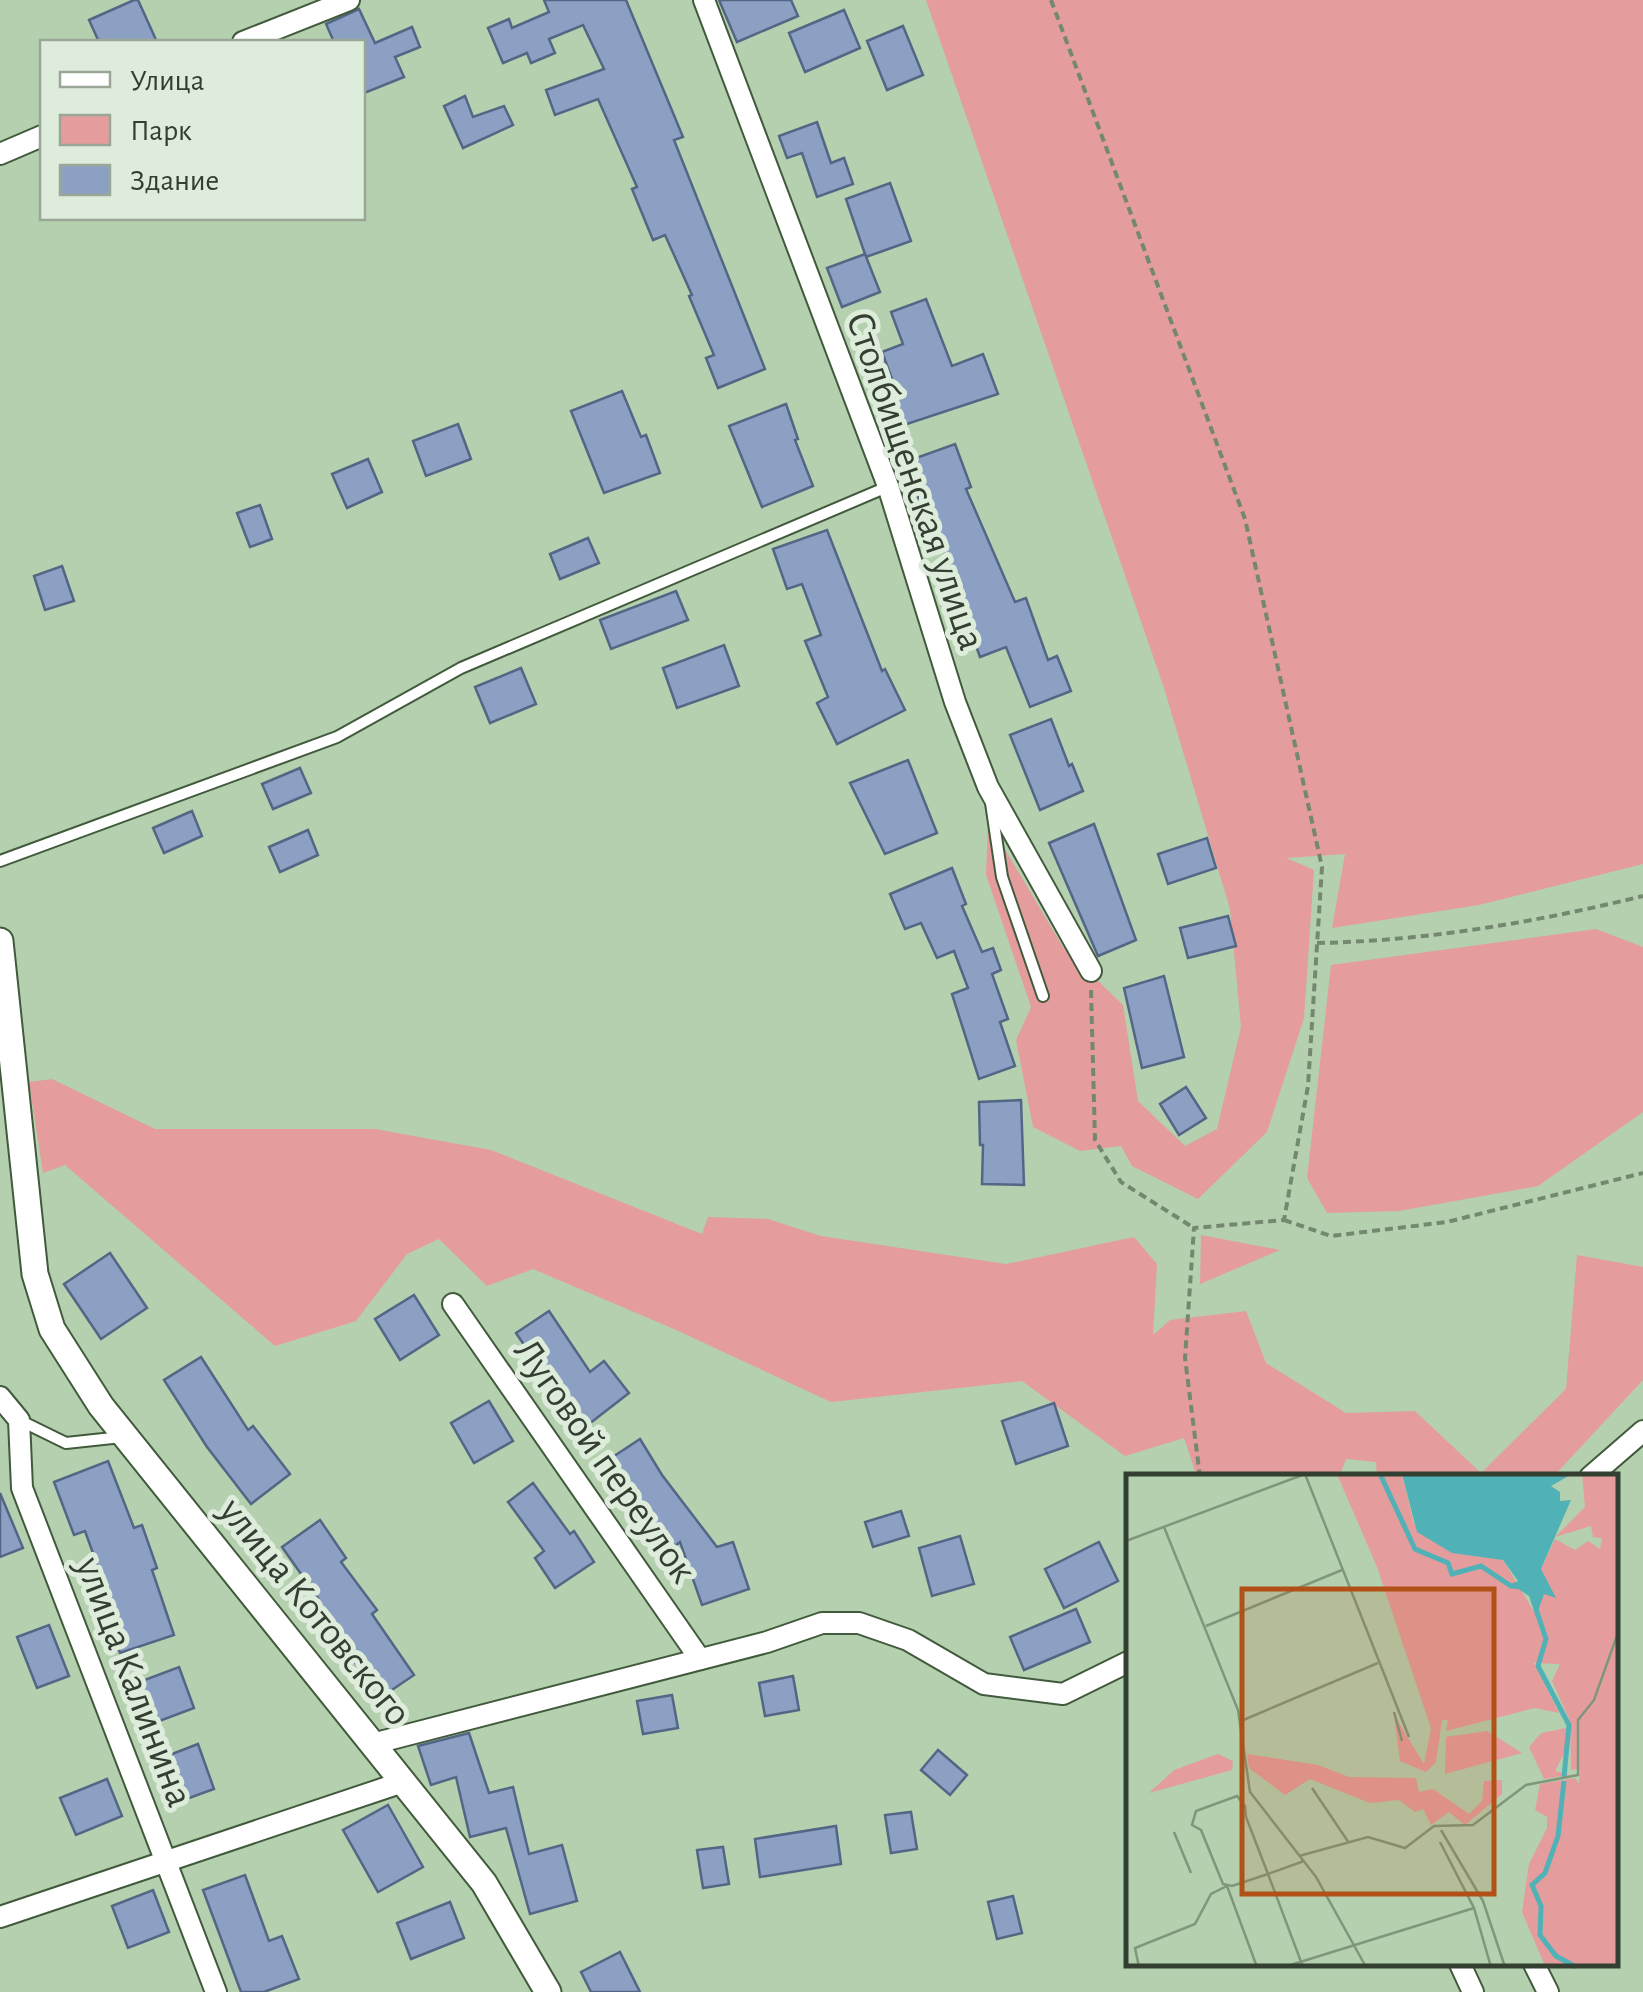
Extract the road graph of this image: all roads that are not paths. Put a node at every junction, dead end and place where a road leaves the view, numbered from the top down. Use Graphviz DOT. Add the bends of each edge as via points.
graph roads {
  1 [pos="350,0"];
  2 [pos="704,0"];
  3 [pos="248,40"];
  4 [pos="40,137"];
  5 [pos="0,154"];
  6 [pos="888,486"];
  7 [pos="988,787"];
  8 [pos="0,861"];
  9 [pos="0,941"];
  10 [pos="1091,971"];
  11 [pos="1043,996"];
  12 [pos="452,1304"];
  13 [pos="0,1397"];
  14 [pos="18,1420"];
  15 [pos="1643,1431"];
  16 [pos="126,1437"];
  17 [pos="1593,1474"];
  18 [pos="700,1659"];
  19 [pos="1126,1663"];
  20 [pos="372,1744"];
  21 [pos="402,1782"];
  22 [pos="166,1862"];
  23 [pos="0,1917"];
  24 [pos="1461,1967"];
  25 [pos="1536,1967"];
  26 [pos="216,1992"];
  27 [pos="548,1992"];
  28 [pos="1473,1992"];
  29 [pos="1548,1992"];
  1 -- 3 [label="street"];
  2 -- 6 [label="street, Столбищенская улица"];
  4 -- 5 [label="street"];
  6 -- 7 [label="street, Столбищенская улица" via="954,702"];
  6 -- 8 [label="lane" via="461,668 337,736"];
  7 -- 10 [label="street, Столбищенская улица"];
  7 -- 11 [label="lane" via="1002,877"];
  9 -- 16 [label="street, улица Котовского" via="35,1274 52,1329"];
  12 -- 18 [label="street, Луговой переулок"];
  13 -- 14 [label="street"];
  14 -- 16 [label="lane" via="66,1443"];
  14 -- 22 [label="street, улица Калинина" via="22,1488"];
  15 -- 17 [label="street"];
  16 -- 20 [label="street, улица Котовского"];
  18 -- 19 [label="street" via="822,1623 858,1623 908,1640 984,1684 1063,1694"];
  18 -- 20 [label="street"];
  20 -- 21 [label="street, улица Котовского"];
  21 -- 22 [label="street"];
  21 -- 27 [label="street, улица Котовского" via="484,1883"];
  22 -- 23 [label="street"];
  22 -- 26 [label="street, улица Калинина"];
  24 -- 28 [label="street"];
  25 -- 29 [label="street"];
}
